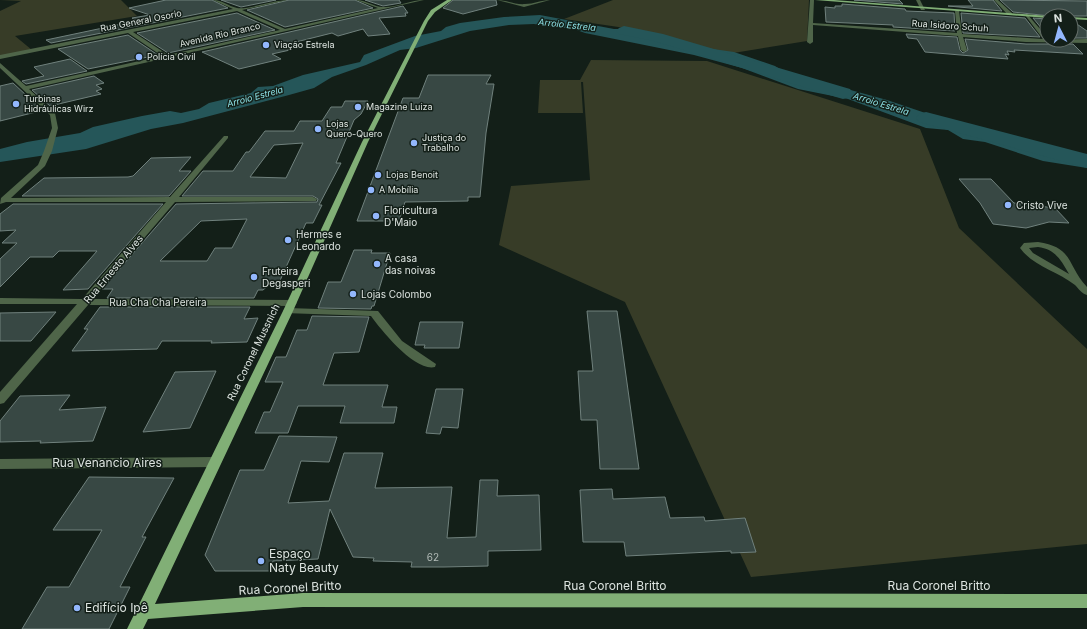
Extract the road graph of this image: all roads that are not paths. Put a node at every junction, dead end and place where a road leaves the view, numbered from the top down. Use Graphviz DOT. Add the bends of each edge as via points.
graph roads {
  1 [pos="215,0"];
  2 [pos="286,0"];
  3 [pos="358,0"];
  4 [pos="411,0"];
  5 [pos="422,0"];
  6 [pos="450,0"];
  7 [pos="499,0"];
  8 [pos="548,0"];
  9 [pos="812,0"];
  10 [pos="817,0"];
  11 [pos="918,0"];
  12 [pos="996,0"];
  13 [pos="433,4"];
  14 [pos="395,5"];
  15 [pos="381,8"];
  16 [pos="923,9"];
  17 [pos="237,10"];
  18 [pos="957,11"];
  19 [pos="1010,14"];
  20 [pos="1026,15"];
  21 [pos="1039,16"];
  22 [pos="426,21"];
  23 [pos="812,24"];
  24 [pos="284,30"];
  25 [pos="1039,30"];
  26 [pos="129,31"];
  27 [pos="960,34"];
  28 [pos="1039,39"];
  29 [pos="810,42"];
  30 [pos="964,50"];
  31 [pos="0,57"];
  32 [pos="167,57"];
  33 [pos="0,65"];
  34 [pos="26,88"];
  35 [pos="226,137"];
  36 [pos="171,199"];
  37 [pos="313,199"];
  38 [pos="2,201"];
  39 [pos="1078,283"];
  40 [pos="1087,292"];
  41 [pos="0,301"];
  42 [pos="85,301"];
  43 [pos="290,307"];
  44 [pos="431,364"];
  45 [pos="0,400"];
  46 [pos="214,462"];
  47 [pos="0,464"];
  48 [pos="1087,601"];
  49 [pos="143,612"];
  50 [pos="135,629"];
  1 -- 17 [label="street"];
  2 -- 17 [label="street, Rua General Osorio"];
  3 -- 15 [label="street"];
  4 -- 14 [label="street, Avenida Rio Branco"];
  5 -- 14 [label="street, Avenida Rio Branco"];
  6 -- 22 [label="main road, Rua Coronel Mussnich" via="433,11"];
  7 -- 8 [label="street" via="524,6"];
  9 -- 23 [label="street"];
  10 -- 16 [label="main road"];
  11 -- 16 [label="street"];
  12 -- 19 [label="street"];
  13 -- 22 [label="main road, Rua Coronel Mussnich" via="427,11"];
  14 -- 15 [label="street, Avenida Rio Branco"];
  15 -- 24 [label="street, Avenida Rio Branco"];
  16 -- 18 [label="main road"];
  17 -- 24 [label="street"];
  17 -- 26 [label="street, Rua General Osorio"];
  18 -- 19 [label="main road"];
  18 -- 27 [label="street"];
  19 -- 20 [label="main road"];
  20 -- 21 [label="main road"];
  20 -- 25 [label="street"];
  22 -- 43 [label="main road, Rua Coronel Mussnich" via="365,142"];
  23 -- 27 [label="street, Rua Isidoro Schuh"];
  23 -- 29 [label="street"];
  24 -- 32 [label="street, Avenida Rio Branco"];
  26 -- 31 [label="street, Rua General Osorio"];
  26 -- 32 [label="street"];
  27 -- 28 [label="street, Rua Isidoro Schuh"];
  27 -- 30 [label="street"];
  32 -- 34 [label="street, Avenida Rio Branco"];
  33 -- 34 [label="street"];
  34 -- 38 [label="street" via="53,114 55,128 40,166"];
  35 -- 36 [label="street, Rua Ernesto Alves"];
  36 -- 37 [label="street"];
  36 -- 38 [label="street"];
  36 -- 42 [label="street, Rua Ernesto Alves"];
  39 -- 39 [label="street" via="1067,259 1055,248 1046,245 1027,245 1024,248 1030,255"];
  39 -- 40 [label="street"];
  41 -- 42 [label="street, Rua Cha Cha Pereira"];
  42 -- 43 [label="street, Rua Cha Cha Pereira"];
  42 -- 45 [label="street, Rua Ernesto Alves"];
  43 -- 44 [label="street, Rua Cha Cha Pereira" via="374,313 391,338"];
  43 -- 46 [label="main road, Rua Coronel Mussnich"];
  46 -- 47 [label="street, Rua Venancio Aires"];
  46 -- 49 [label="main road, Rua Coronel Mussnich"];
  48 -- 49 [label="main road, Rua Coronel Britto" via="302,600"];
  49 -- 50 [label="main road, Rua Coronel Mussnich"];
}
